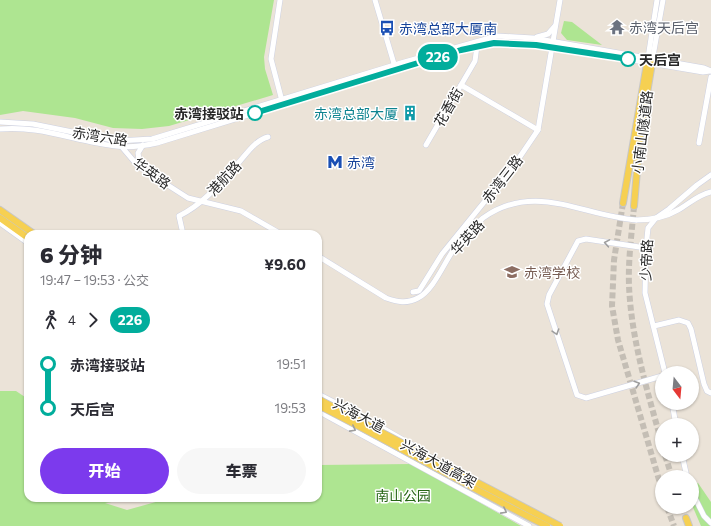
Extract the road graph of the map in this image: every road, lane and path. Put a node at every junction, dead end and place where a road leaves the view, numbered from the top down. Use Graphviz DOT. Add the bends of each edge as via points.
graph roads {
  1 [pos="280,0"];
  2 [pos="375,0"];
  3 [pos="562,0"];
  4 [pos="657,0"];
  5 [pos="662,0"];
  6 [pos="557,21"];
  7 [pos="533,38"];
  8 [pos="554,44"];
  9 [pos="477,46"];
  10 [pos="650,61"];
  11 [pos="395,67"];
  12 [pos="711,71"];
  13 [pos="711,77"];
  14 [pos="461,85"];
  15 [pos="282,102"];
  16 [pos="0,122"];
  17 [pos="0,129"];
  18 [pos="538,130"];
  19 [pos="268,137"];
  20 [pos="117,141"];
  21 [pos="699,143"];
  22 [pos="143,145"];
  23 [pos="426,145"];
  24 [pos="121,146"];
  25 [pos="140,167"];
  26 [pos="711,175"];
  27 [pos="711,192"];
  28 [pos="201,202"];
  29 [pos="623,203"];
  30 [pos="0,206"];
  31 [pos="634,206"];
  32 [pos="0,210"];
  33 [pos="0,218"];
  34 [pos="656,218"];
  35 [pos="0,223"];
  36 [pos="28,230"];
  37 [pos="33,230"];
  38 [pos="182,230"];
  39 [pos="274,230"];
  40 [pos="24,235"];
  41 [pos="24,240"];
  42 [pos="646,248"];
  43 [pos="322,258"];
  44 [pos="413,292"];
  45 [pos="654,326"];
  46 [pos="664,366"];
  47 [pos="655,378"];
  48 [pos="711,393"];
  49 [pos="322,396"];
  50 [pos="322,401"];
  51 [pos="322,407"];
  52 [pos="322,413"];
  53 [pos="699,507"];
  54 [pos="686,518"];
  55 [pos="711,523"];
  56 [pos="529,526"];
  57 [pos="542,526"];
  58 [pos="547,526"];
  59 [pos="560,526"];
  60 [pos="689,526"];
  1 -- 15 [label="street" via="271,59"];
  2 -- 11 [label="street"];
  3 -- 6 [label="street, 赤湾三路"];
  3 -- 8 [label="street, 赤湾三路"];
  4 -- 10 [label="street"];
  5 -- 10 [label="street"];
  6 -- 7 [label="street" via="548,34"];
  6 -- 8 [label="street, 赤湾三路"];
  7 -- 8 [label="street, 赤湾六路"];
  7 -- 11 [label="street, 赤湾六路" via="490,37"];
  8 -- 9 [label="street, 赤湾六路" via="508,42"];
  8 -- 10 [label="street, 赤湾六路"];
  8 -- 18 [label="street, 赤湾三路"];
  9 -- 11 [label="street, 赤湾六路"];
  9 -- 14 [label="street, 花香街" via="475,61"];
  10 -- 12 [label="street, 赤湾六路" via="703,72"];
  10 -- 29 [label="main road, 小南山隧道路"];
  10 -- 31 [label="main road, 小南山隧道路"];
  11 -- 15 [label="street, 赤湾六路"];
  13 -- 21 [label="street"];
  14 -- 18 [label="street"];
  14 -- 23 [label="street, 花香街"];
  15 -- 20 [label="street, 赤湾六路" via="164,137"];
  15 -- 22 [label="street, 赤湾六路" via="180,137"];
  16 -- 20 [label="street, 赤湾六路" via="33,124"];
  17 -- 24 [label="street, 赤湾六路" via="30,129"];
  18 -- 44 [label="street, 赤湾三路" via="515,164 442,254 419,291"];
  19 -- 28 [label="street, 港航路" via="263,138 248,152"];
  20 -- 24 [label="street, 华英路"];
  22 -- 24 [label="street, 赤湾六路"];
  22 -- 25 [label="street" via="138,154"];
  24 -- 25 [label="street, 华英路"];
  25 -- 28 [label="street, 华英路" via="188,198"];
  26 -- 34 [label="street, 少帝路"];
  27 -- 34 [label="street, 华英路" via="696,198 673,213"];
  28 -- 38 [label="street, 港航路" via="179,216"];
  28 -- 39 [label="street, 华英路" via="241,211"];
  30 -- 37 [label="street"];
  32 -- 36 [label="main road"];
  33 -- 40 [label="main road"];
  34 -- 42 [label="street, 少帝路" via="648,228"];
  34 -- 43 [label="street, 华英路, bridge" via="636,220 609,216 552,201 526,201 505,207 483,218 472,228 454,249 424,294 408,302 386,298"];
  35 -- 41 [label="street"];
  42 -- 45 [label="street, 少帝路" via="645,293"];
  42 -- 47 [label="street, one-way" via="580,239 549,295 548,304 577,395 586,398"];
  45 -- 46 [label="street, 少帝路"];
  45 -- 48 [label="street" via="679,320 688,323 704,384"];
  49 -- 57 [label="street, 兴海大道" via="462,473"];
  50 -- 59 [label="main road, 兴海大道高架, bridge"];
  51 -- 58 [label="main road, 兴海大道高架, bridge"];
  52 -- 56 [label="street, 兴海大道, one-way"];
  53 -- 55 [label="street"];
  54 -- 60 [label="main road"];
}
